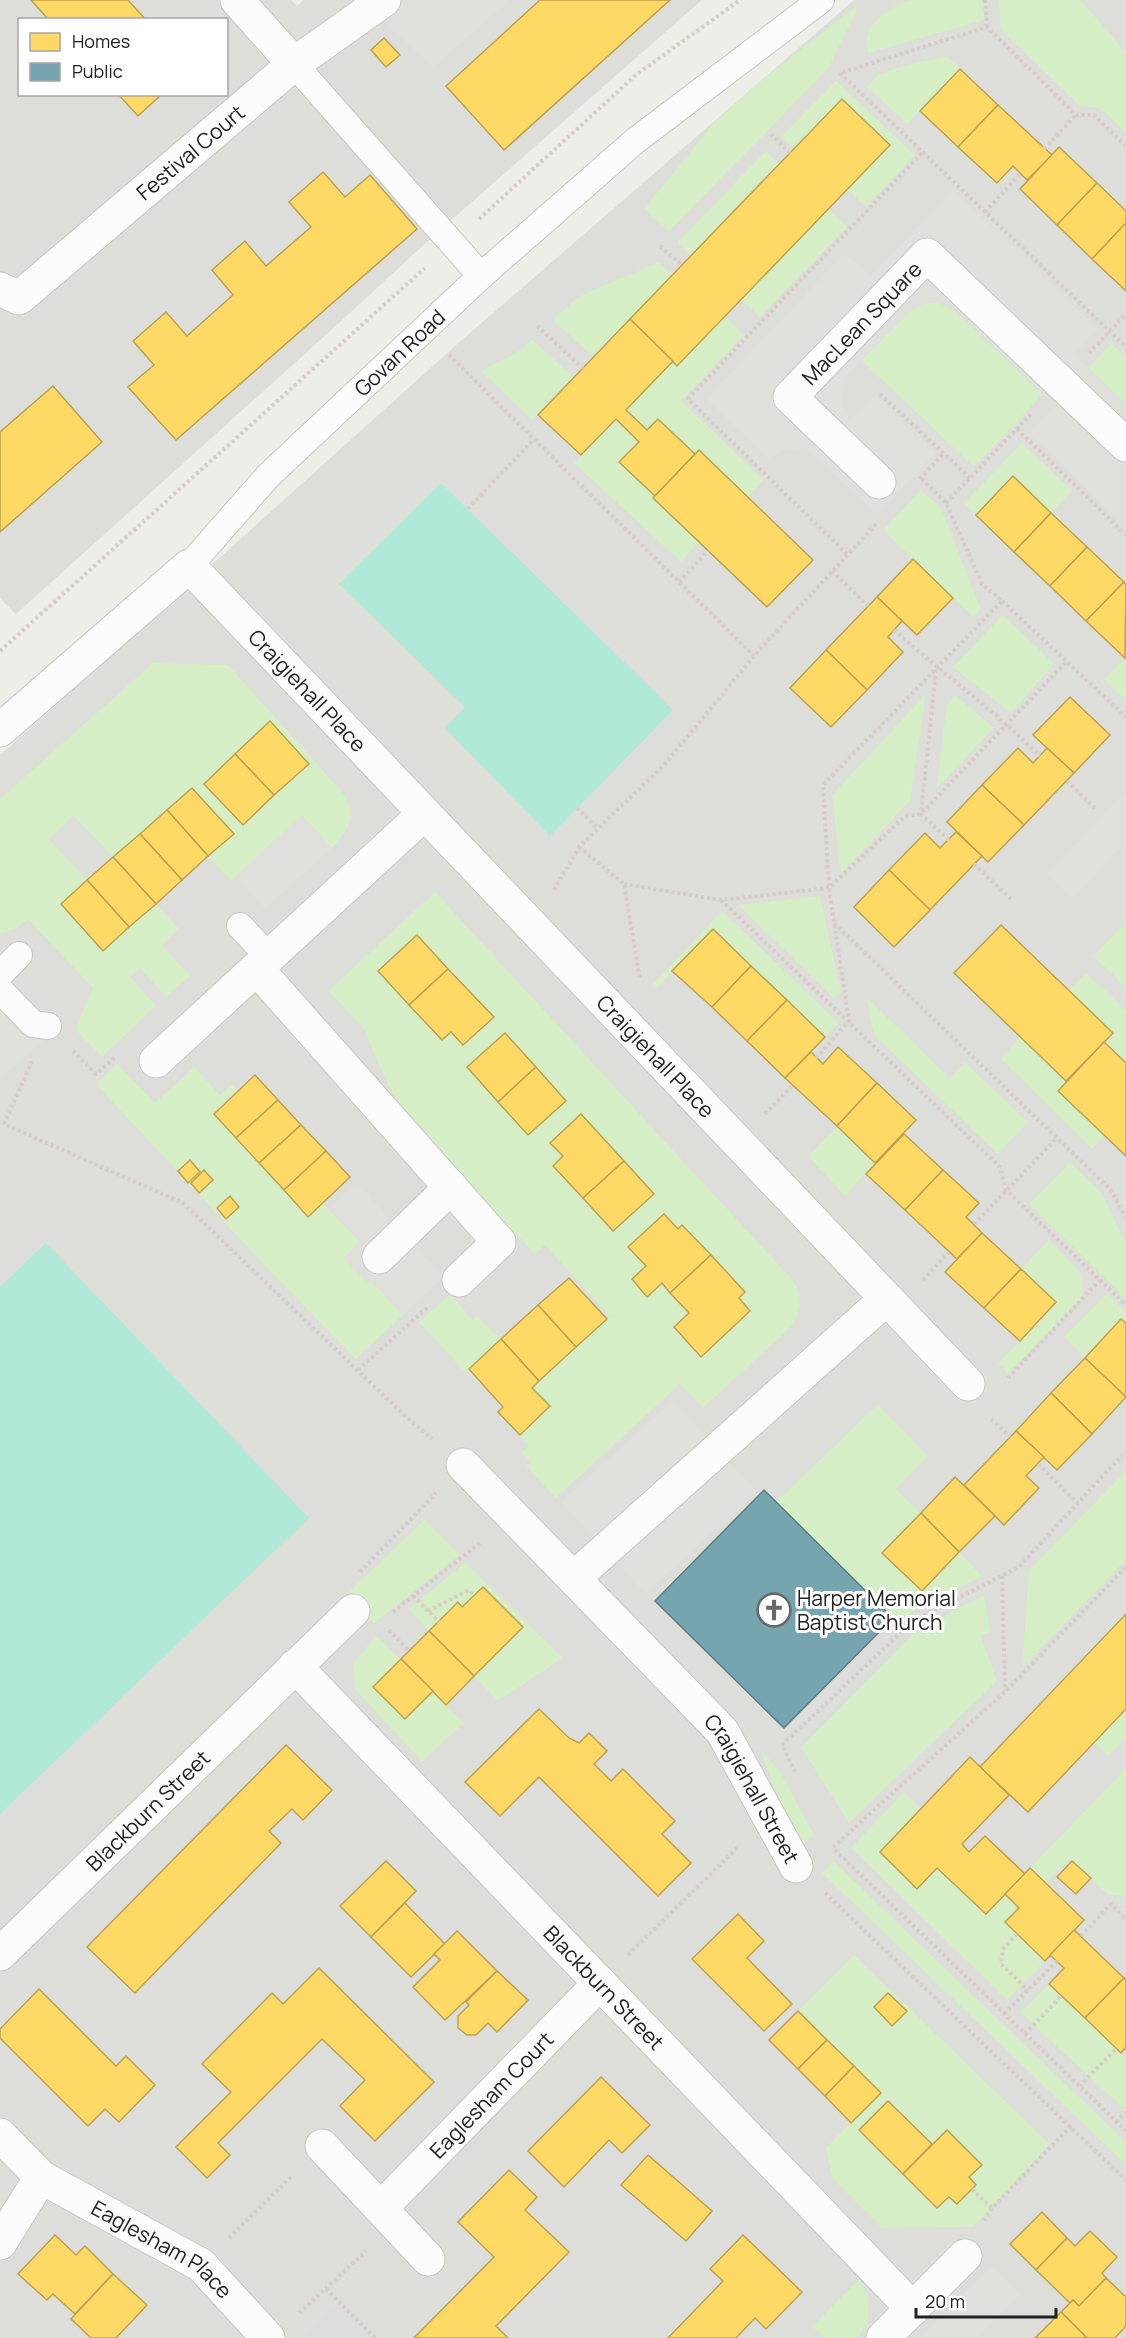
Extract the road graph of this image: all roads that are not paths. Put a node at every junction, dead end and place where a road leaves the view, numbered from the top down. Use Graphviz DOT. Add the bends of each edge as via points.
graph roads {
  1 [pos="237,0"];
  2 [pos="384,0"];
  3 [pos="821,0"];
  4 [pos="294,64"];
  5 [pos="481,276"];
  6 [pos="0,289"];
  7 [pos="1126,445"];
  8 [pos="879,482"];
  9 [pos="189,566"];
  10 [pos="0,730"];
  11 [pos="424,814"];
  12 [pos="240,926"];
  13 [pos="19,956"];
  14 [pos="263,963"];
  15 [pos="0,974"];
  16 [pos="0,990"];
  17 [pos="48,1026"];
  18 [pos="156,1061"];
  19 [pos="451,1187"];
  20 [pos="379,1257"];
  21 [pos="459,1280"];
  22 [pos="886,1299"];
  23 [pos="968,1384"];
  24 [pos="463,1465"];
  25 [pos="574,1578"];
  26 [pos="367,1617"];
  27 [pos="295,1666"];
  28 [pos="796,1866"];
  29 [pos="0,1954"];
  30 [pos="600,1983"];
  31 [pos="0,2135"];
  32 [pos="322,2146"];
  33 [pos="41,2176"];
  34 [pos="381,2208"];
  35 [pos="0,2243"];
  36 [pos="965,2256"];
  37 [pos="428,2259"];
  38 [pos="913,2309"];
  39 [pos="267,2338"];
  40 [pos="883,2338"];
  1 -- 4 [label="street"];
  2 -- 4 [label="street, Festival Court"];
  3 -- 5 [label="lane, Govan Road" via="635,141"];
  4 -- 5 [label="lane"];
  4 -- 6 [label="street, Festival Court" via="19,298"];
  5 -- 9 [label="lane, Govan Road" via="268,476"];
  7 -- 8 [label="street, MacLean Square" via="927,255 790,397"];
  9 -- 10 [label="street, Govan Road"];
  9 -- 11 [label="street, Craigiehall Place"];
  11 -- 14 [label="street"];
  11 -- 22 [label="street, Craigiehall Place"];
  12 -- 14 [label="lane"];
  13 -- 15 [label="lane"];
  14 -- 18 [label="street"];
  14 -- 19 [label="street"];
  16 -- 17 [label="lane" via="33,1024"];
  19 -- 20 [label="street"];
  19 -- 21 [label="street" via="499,1242"];
  22 -- 23 [label="street, Craigiehall Place"];
  22 -- 25 [label="street"];
  24 -- 25 [label="street, Craigiehall Street"];
  25 -- 28 [label="street, Craigiehall Street" via="722,1731"];
  26 -- 27 [label="street, Blackburn Street"];
  27 -- 29 [label="street, Blackburn Street"];
  27 -- 30 [label="street, Blackburn Street"];
  30 -- 34 [label="street, Eaglesham Court"];
  30 -- 38 [label="street, Blackburn Street"];
  31 -- 33 [label="street, Eaglesham Place"];
  32 -- 34 [label="street"];
  33 -- 35 [label="street"];
  33 -- 39 [label="street, Eaglesham Place" via="201,2265"];
  34 -- 37 [label="street"];
  36 -- 38 [label="street"];
  38 -- 40 [label="street"];
}
